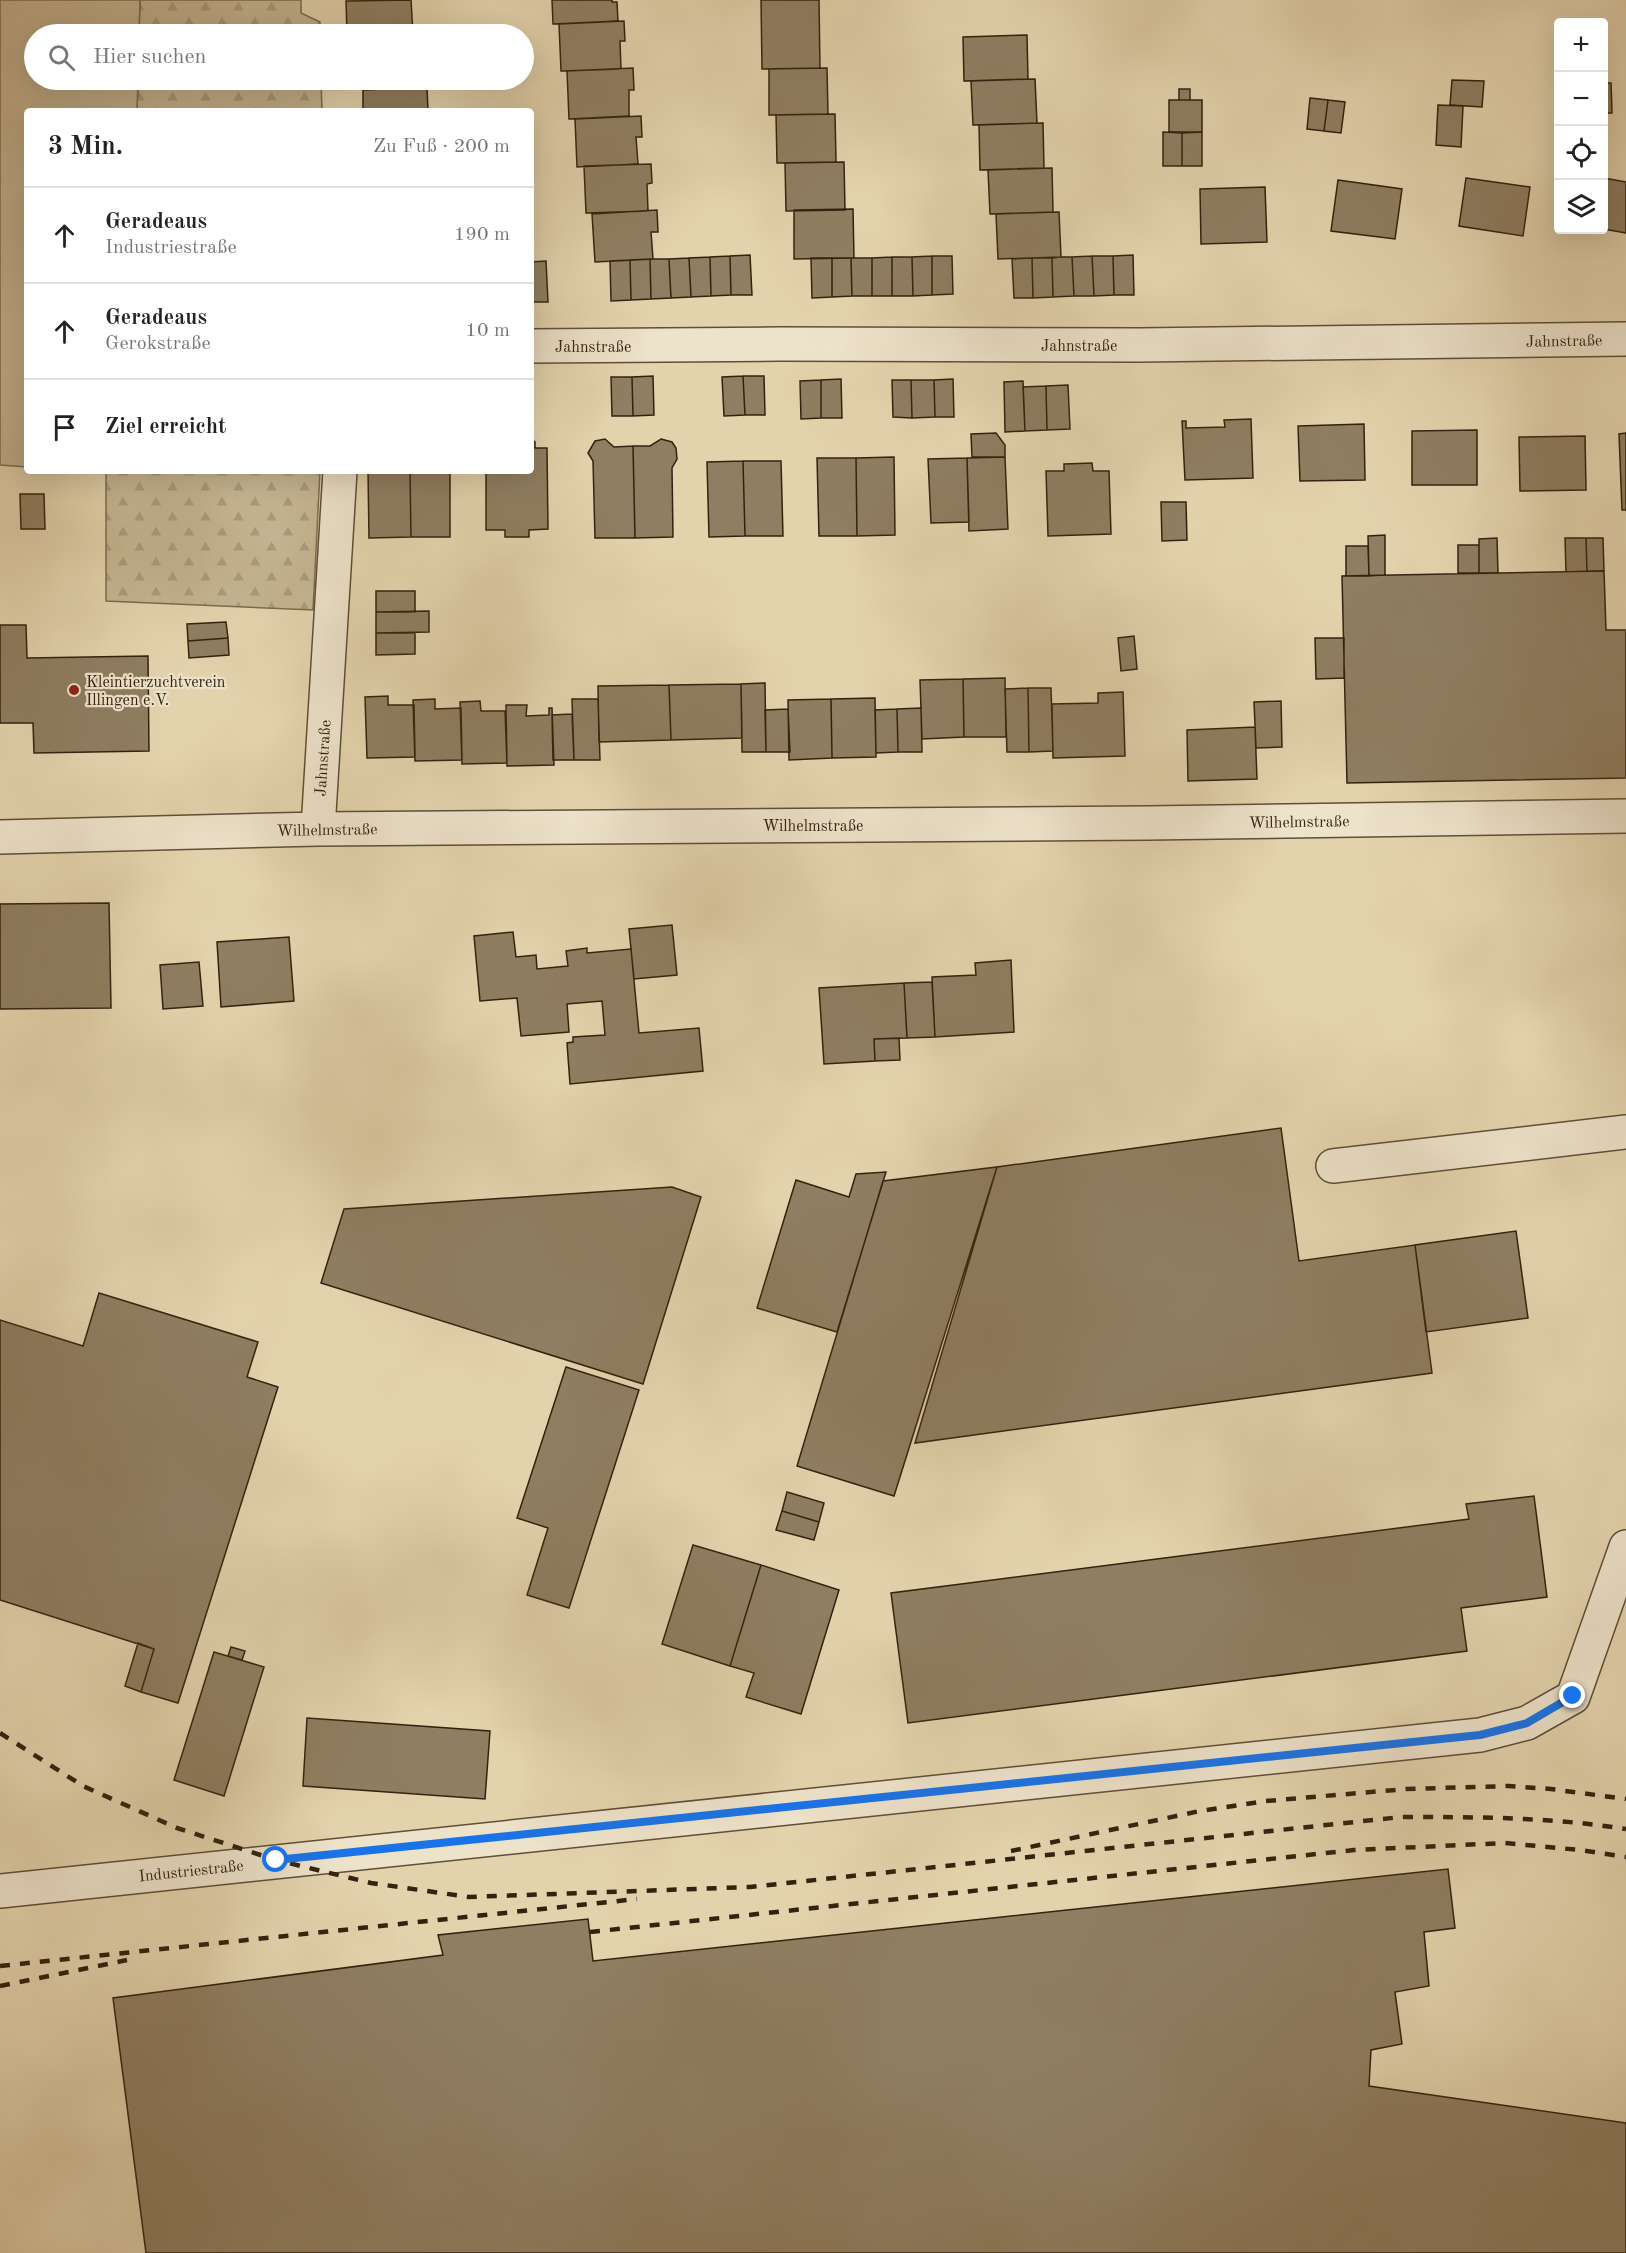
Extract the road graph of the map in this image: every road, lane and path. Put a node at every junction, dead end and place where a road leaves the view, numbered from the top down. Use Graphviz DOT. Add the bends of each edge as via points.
graph roads {
  1 [pos="1626,339"];
  2 [pos="534,346"];
  3 [pos="340,474"];
  4 [pos="1626,816"];
  5 [pos="318,829"];
  6 [pos="0,837"];
  7 [pos="1626,1132"];
  8 [pos="1333,1166"];
  9 [pos="1626,1547"];
  10 [pos="0,1891"];
  1 -- 2 [label="street, Jahnstraße"];
  3 -- 5 [label="street, Jahnstraße"];
  4 -- 5 [label="street, Wilhelmstraße"];
  5 -- 6 [label="street, Wilhelmstraße"];
  7 -- 8 [label="street"];
  9 -- 10 [label="street, Industriestraße" via="1573,1696 1527,1723 1480,1735"];
}
